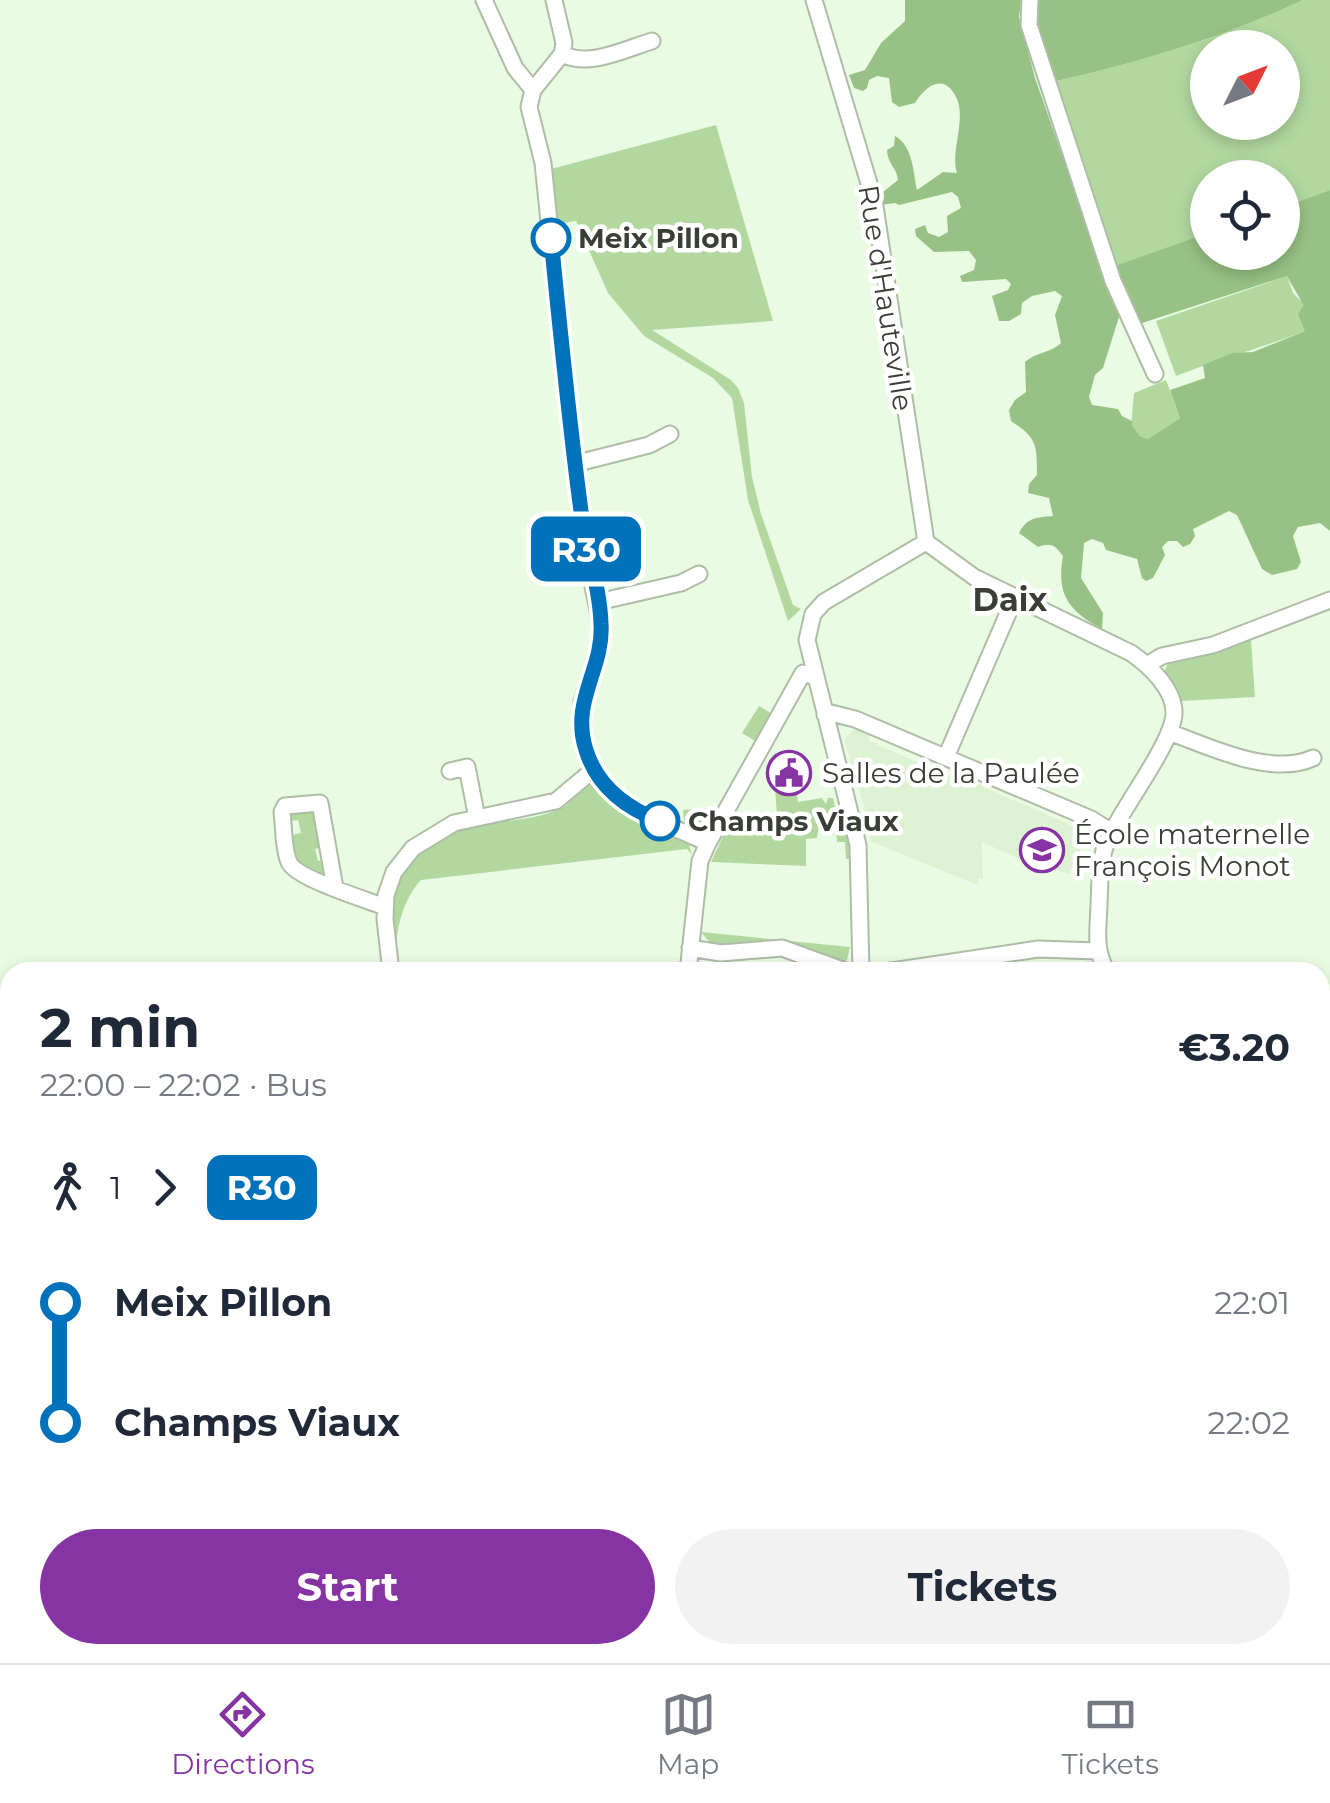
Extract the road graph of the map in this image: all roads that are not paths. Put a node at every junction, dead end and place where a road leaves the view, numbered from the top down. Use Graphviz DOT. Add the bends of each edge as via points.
graph roads {
  1 [pos="484,0"];
  2 [pos="554,0"];
  3 [pos="814,0"];
  4 [pos="1030,0"];
  5 [pos="652,41"];
  6 [pos="562,54"];
  7 [pos="534,90"];
  8 [pos="1155,374"];
  9 [pos="670,434"];
  10 [pos="574,464"];
  11 [pos="926,542"];
  12 [pos="699,574"];
  13 [pos="1016,597"];
  14 [pos="1330,600"];
  15 [pos="598,602"];
  16 [pos="1147,665"];
  17 [pos="814,676"];
  18 [pos="825,715"];
  19 [pos="1170,732"];
  20 [pos="946,757"];
  21 [pos="1313,758"];
  22 [pos="450,770"];
  23 [pos="593,770"];
  24 [pos="477,818"];
  25 [pos="1112,832"];
  26 [pos="708,842"];
  27 [pos="335,888"];
  28 [pos="385,907"];
  29 [pos="690,948"];
  30 [pos="1097,951"];
  31 [pos="390,962"];
  32 [pos="689,962"];
  33 [pos="803,962"];
  34 [pos="861,962"];
  35 [pos="952,962"];
  36 [pos="1102,962"];
  1 -- 7 [label="street" via="515,68"];
  2 -- 6 [label="street"];
  3 -- 11 [label="street, Rue d'Hauteville" via="874,200"];
  4 -- 8 [label="street" via="1029,25 1113,281"];
  5 -- 6 [label="street" via="594,58"];
  6 -- 7 [label="street"];
  7 -- 10 [label="street" via="530,113 543,163"];
  9 -- 10 [label="street"];
  10 -- 15 [label="street"];
  11 -- 13 [label="street"];
  11 -- 17 [label="street" via="816,610 807,640"];
  12 -- 15 [label="street"];
  13 -- 16 [label="street"];
  13 -- 20 [label="street"];
  14 -- 16 [label="street"];
  15 -- 23 [label="street" via="600,643 581,716"];
  16 -- 19 [label="street" via="1173,706"];
  17 -- 18 [label="street"];
  17 -- 26 [label="street" via="804,673"];
  18 -- 20 [label="street" via="855,719"];
  18 -- 34 [label="street" via="858,845"];
  19 -- 21 [label="street" via="1259,762"];
  19 -- 25 [label="street"];
  20 -- 25 [label="street"];
  22 -- 24 [label="street" via="467,767"];
  23 -- 24 [label="street" via="556,801"];
  23 -- 26 [label="street" via="629,806"];
  24 -- 28 [label="street" via="441,828 413,848 394,872"];
  25 -- 30 [label="street" via="1102,858"];
  26 -- 29 [label="street"];
  27 -- 27 [label="street" via="290,866 285,806 322,806"];
  27 -- 28 [label="street"];
  28 -- 31 [label="street"];
  29 -- 32 [label="street"];
  29 -- 33 [label="street" via="782,948"];
  30 -- 35 [label="street" via="1038,949"];
  30 -- 36 [label="street"];
}
